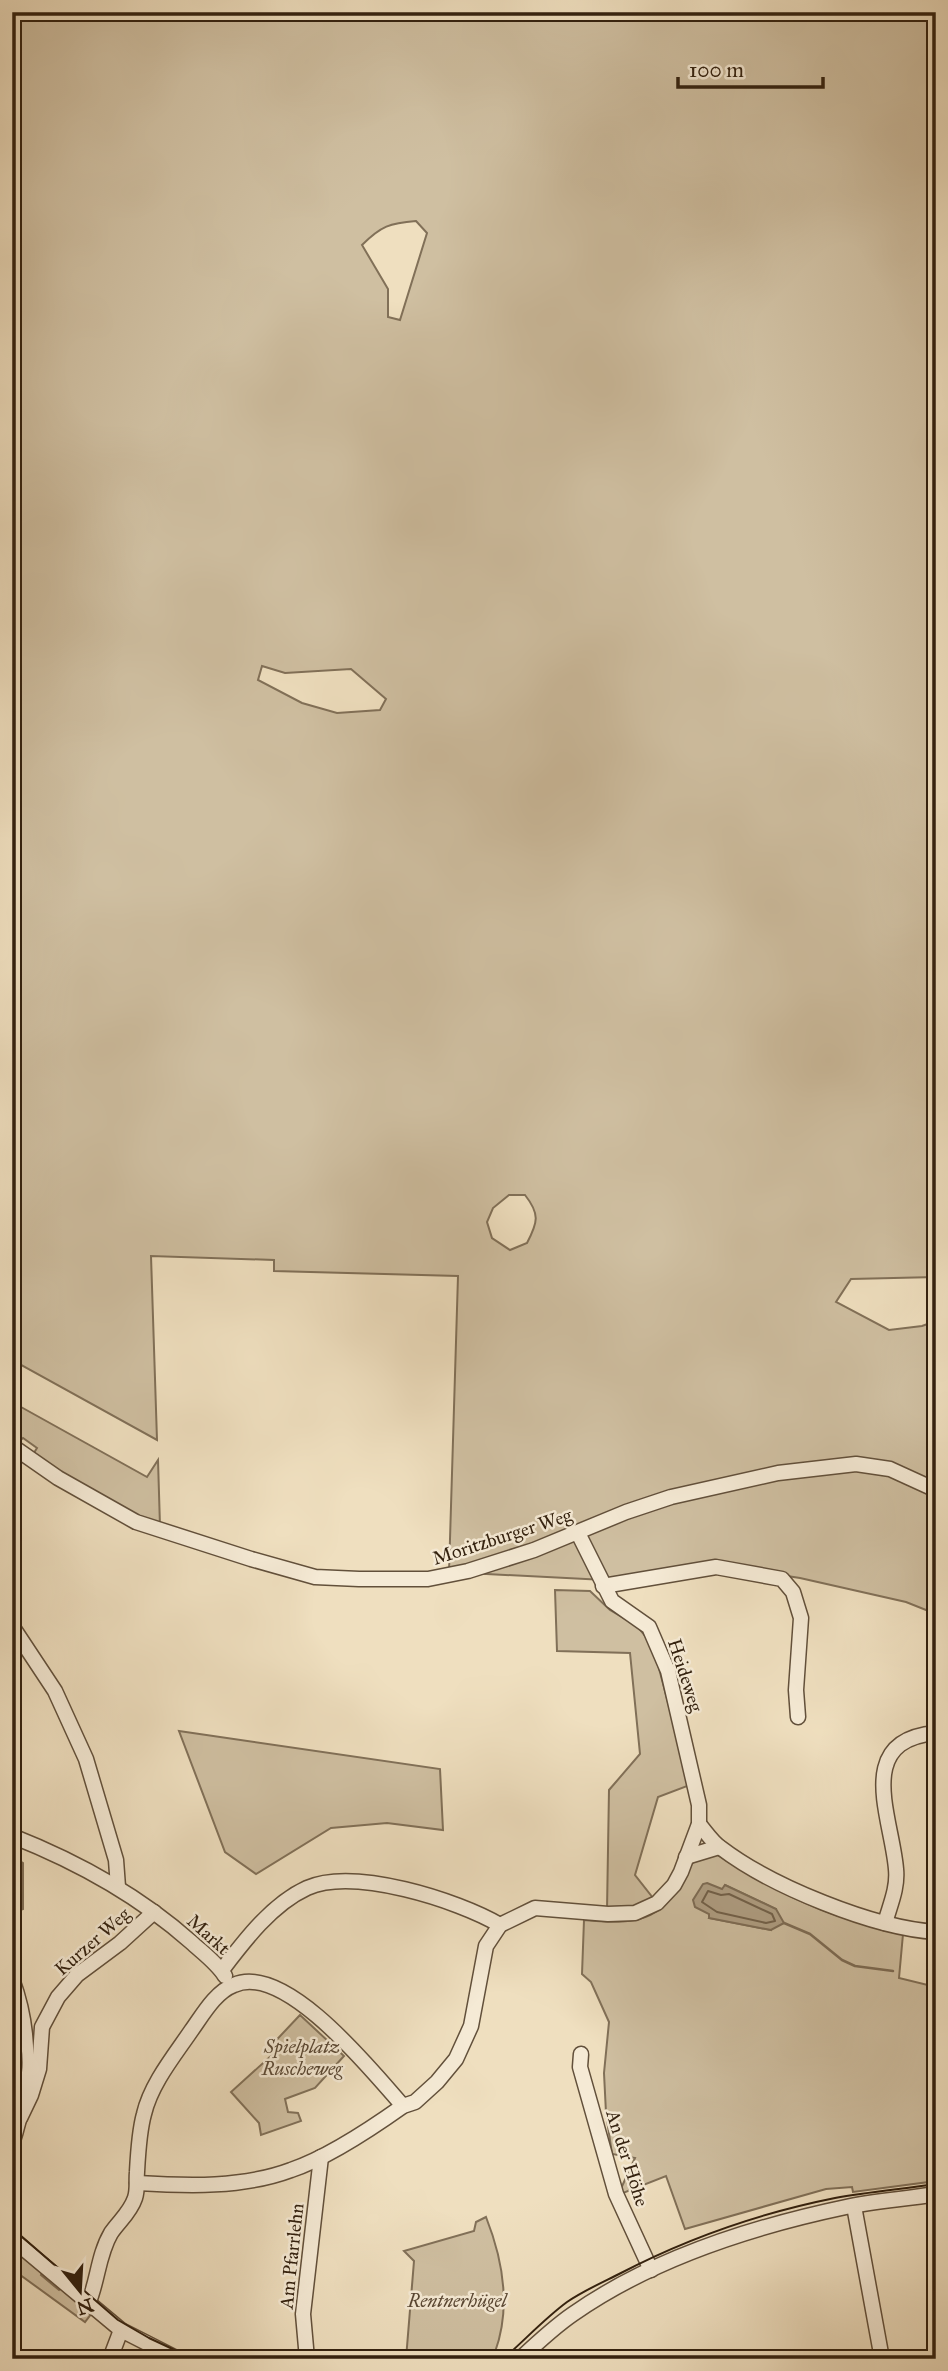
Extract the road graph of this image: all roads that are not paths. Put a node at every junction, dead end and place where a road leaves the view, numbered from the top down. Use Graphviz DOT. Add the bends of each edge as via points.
graph roads {
  1 [pos="12,1446"];
  2 [pos="936,1490"];
  3 [pos="578,1533"];
  4 [pos="603,1586"];
  5 [pos="12,1626"];
  6 [pos="798,1717"];
  7 [pos="936,1733"];
  8 [pos="699,1824"];
  9 [pos="12,1836"];
  10 [pos="719,1847"];
  11 [pos="686,1857"];
  12 [pos="118,1887"];
  13 [pos="154,1912"];
  14 [pos="885,1923"];
  15 [pos="500,1925"];
  16 [pos="936,1932"];
  17 [pos="222,1970"];
  18 [pos="12,1979"];
  19 [pos="232,1985"];
  20 [pos="581,2054"];
  21 [pos="407,2106"];
  22 [pos="20,2118"];
  23 [pos="12,2144"];
  24 [pos="321,2157"];
  25 [pos="137,2183"];
  26 [pos="936,2194"];
  27 [pos="854,2206"];
  28 [pos="12,2242"];
  29 [pos="650,2270"];
  30 [pos="89,2304"];
  31 [pos="121,2330"];
  32 [pos="936,2356"];
  33 [pos="110,2359"];
  34 [pos="178,2359"];
  35 [pos="307,2359"];
  36 [pos="520,2359"];
  37 [pos="881,2359"];
  38 [pos="919,2359"];
  1 -- 3 [label="street, Moritzburger Weg" via="136,1522 315,1577 436,1578 480,1568"];
  2 -- 3 [label="street, Moritzburger Weg" via="890,1469 830,1466 671,1497"];
  3 -- 4 [label="street, Heideweg"];
  4 -- 6 [label="street" via="716,1567 782,1579 793,1591 801,1618"];
  4 -- 8 [label="street, Heideweg" via="612,1601 649,1627 668,1671 699,1805"];
  5 -- 12 [label="street" via="55,1690 86,1759 116,1860"];
  7 -- 14 [label="street" via="920,1734 900,1744 884,1768 882,1786 897,1871"];
  8 -- 10 [label="street"];
  8 -- 11 [label="street"];
  9 -- 12 [label="street, Markt"];
  10 -- 11 [label="street"];
  10 -- 14 [label="street" via="778,1882"];
  11 -- 15 [label="street" via="674,1885 657,1903 635,1913 535,1908"];
  12 -- 13 [label="street, Markt"];
  13 -- 17 [label="street, Markt"];
  13 -- 22 [label="street, Kurzer Weg" via="76,1975 58,1997 44,2020 39,2069"];
  14 -- 16 [label="street"];
  15 -- 17 [label="street" via="426,1894 328,1882 301,1891 273,1912"];
  15 -- 21 [label="street" via="486,1946 471,2026 456,2059 438,2082"];
  17 -- 19 [label="street, Markt"];
  18 -- 22 [label="street" via="25,2025 26,2091"];
  19 -- 21 [label="street" via="260,1982 303,2004"];
  19 -- 25 [label="street, Markt" via="216,1998 157,2083 144,2113"];
  20 -- 29 [label="street, An der Höhe" via="580,2067 616,2194"];
  21 -- 24 [label="street"];
  22 -- 23 [label="street"];
  24 -- 25 [label="street" via="290,2171 236,2182 188,2186"];
  24 -- 35 [label="street, Am Pfarrlehn" via="303,2314"];
  25 -- 30 [label="street, Markt" via="131,2207 111,2233 100,2258"];
  26 -- 27 [label="street"];
  27 -- 29 [label="street" via="714,2244"];
  27 -- 37 [label="street"];
  28 -- 30 [label="street"];
  29 -- 36 [label="street" via="571,2315"];
  30 -- 31 [label="street"];
  31 -- 33 [label="street"];
  31 -- 34 [label="street"];
  32 -- 38 [label="street"];
}
